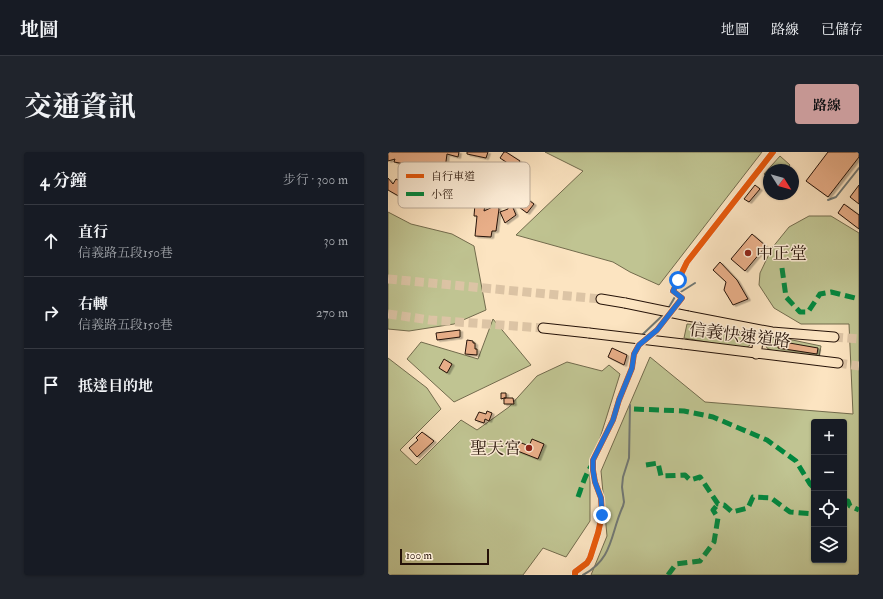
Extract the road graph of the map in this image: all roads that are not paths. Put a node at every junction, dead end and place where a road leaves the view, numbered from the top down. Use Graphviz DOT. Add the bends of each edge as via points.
graph roads {
  1 [pos="773,152"];
  2 [pos="601,299"];
  3 [pos="543,328"];
  4 [pos="760,330"];
  5 [pos="834,337"];
  6 [pos="756,354"];
  7 [pos="838,363"];
  8 [pos="575,575"];
  1 -- 8 [label="street" via="687,262 673,291 682,298 657,330 639,345 634,354 632,368 613,420 593,460 602,515 590,558"];
  2 -- 4 [label="highway, 信義快速道路, bridge"];
  3 -- 6 [label="highway, 信義快速道路, bridge"];
  4 -- 5 [label="highway, 信義快速道路"];
  4 -- 6 [label="highway"];
  6 -- 7 [label="highway, 信義快速道路"];
}
